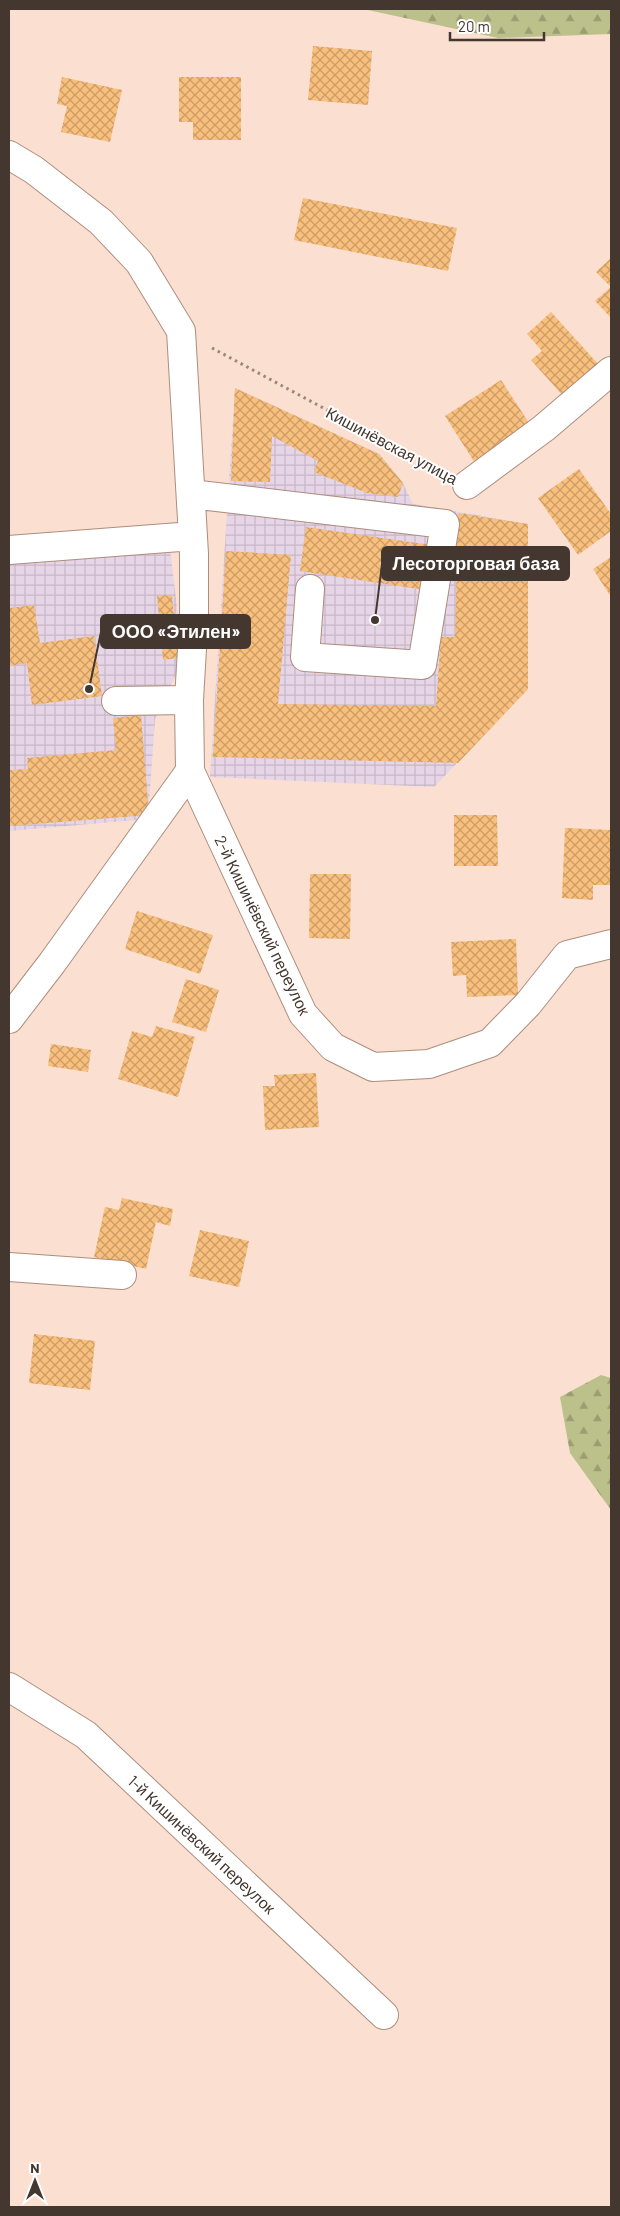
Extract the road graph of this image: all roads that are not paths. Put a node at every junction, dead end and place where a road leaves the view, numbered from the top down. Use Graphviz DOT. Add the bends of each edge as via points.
graph roads {
  1 [pos="9,155"];
  2 [pos="611,371"];
  3 [pos="467,485"];
  4 [pos="191,494"];
  5 [pos="193,536"];
  6 [pos="9,550"];
  7 [pos="310,589"];
  8 [pos="189,700"];
  9 [pos="116,701"];
  10 [pos="190,771"];
  11 [pos="611,944"];
  12 [pos="9,1019"];
  13 [pos="9,1267"];
  14 [pos="122,1275"];
  15 [pos="9,1687"];
  16 [pos="384,2015"];
  1 -- 4 [label="street" via="34,170 101,222 139,262 181,331"];
  2 -- 3 [label="street, Кишинёвская улица" via="544,428"];
  4 -- 5 [label="street"];
  4 -- 7 [label="street" via="445,524 422,665 305,657"];
  5 -- 6 [label="street"];
  5 -- 8 [label="street" via="194,615"];
  8 -- 9 [label="street"];
  8 -- 10 [label="street"];
  10 -- 11 [label="street, 2-й Кишинёвский переулок" via="303,1014 333,1046 373,1067 429,1064 490,1043 528,1004 567,955"];
  10 -- 12 [label="street"];
  13 -- 14 [label="street"];
  15 -- 16 [label="street, 1-й Кишинёвский переулок" via="86,1735"];
}
